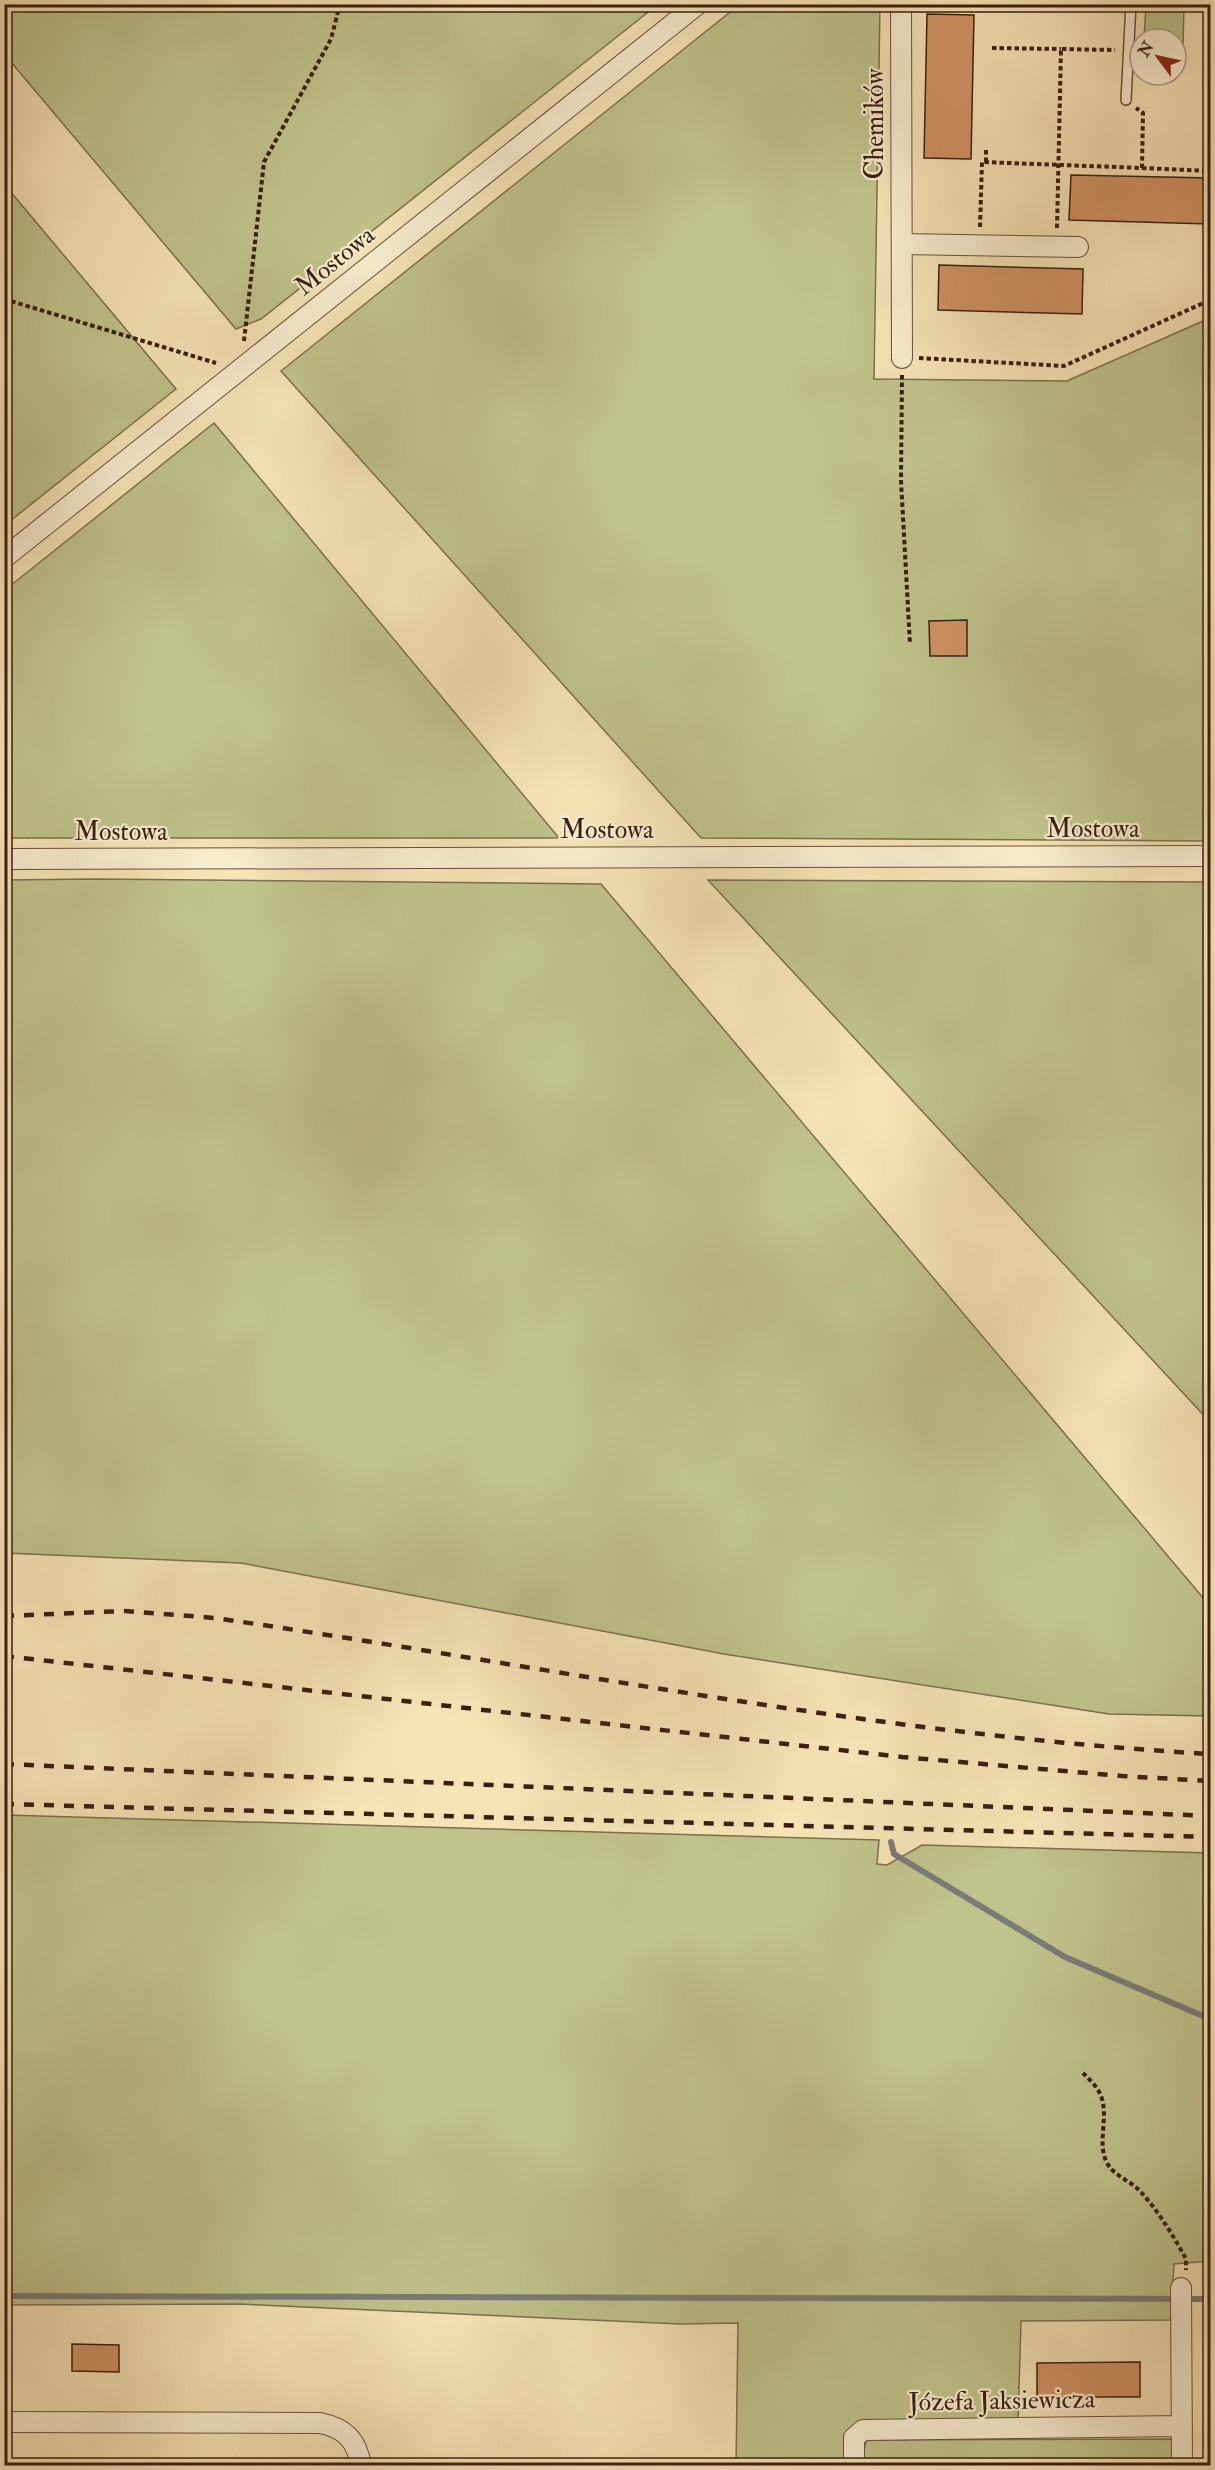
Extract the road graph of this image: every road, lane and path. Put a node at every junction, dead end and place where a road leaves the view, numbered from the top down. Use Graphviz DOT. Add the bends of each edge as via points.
graph roads {
  1 [pos="340,4"];
  2 [pos="698,4"];
  3 [pos="901,4"];
  4 [pos="1131,4"];
  5 [pos="1130,27"];
  6 [pos="992,48"];
  7 [pos="1061,49"];
  8 [pos="1128,50"];
  9 [pos="1128,67"];
  10 [pos="1126,100"];
  11 [pos="986,147"];
  12 [pos="986,162"];
  13 [pos="1058,165"];
  14 [pos="1142,168"];
  15 [pos="1210,171"];
  16 [pos="902,244"];
  17 [pos="979,246"];
  18 [pos="1057,246"];
  19 [pos="1078,247"];
  20 [pos="4,299"];
  21 [pos="1210,300"];
  22 [pos="902,358"];
  23 [pos="241,371"];
  24 [pos="4,558"];
  25 [pos="910,644"];
  26 [pos="1210,856"];
  27 [pos="4,859"];
  28 [pos="1083,2073"];
  29 [pos="1181,2297"];
  30 [pos="4,2422"];
  31 [pos="1182,2426"];
  32 [pos="361,2466"];
  33 [pos="854,2466"];
  34 [pos="1182,2466"];
  1 -- 23 [label="path" via="331,39 264,162"];
  2 -- 23 [label="street, Mostowa"];
  3 -- 16 [label="street, Chemików"];
  4 -- 5 [label="lane"];
  6 -- 7 [label="path"];
  7 -- 8 [label="path"];
  7 -- 13 [label="path"];
  9 -- 10 [label="lane"];
  10 -- 14 [label="path" via="1143,113"];
  11 -- 12 [label="path"];
  12 -- 13 [label="path"];
  12 -- 17 [label="path" via="982,162"];
  13 -- 14 [label="path"];
  13 -- 18 [label="path"];
  14 -- 15 [label="path"];
  16 -- 17 [label="street"];
  16 -- 22 [label="street, Chemików"];
  17 -- 18 [label="street"];
  18 -- 19 [label="street"];
  20 -- 23 [label="path"];
  21 -- 22 [label="path" via="1065,366"];
  22 -- 25 [label="path" via="901,481"];
  23 -- 24 [label="street, Mostowa"];
  26 -- 27 [label="street, Mostowa"];
  28 -- 29 [label="path" via="1102,2099 1107,2164 1137,2188 1186,2259"];
  29 -- 31 [label="street"];
  30 -- 32 [label="street" via="320,2423 336,2426 349,2435 358,2448"];
  31 -- 33 [label="street, Józefa Jaksiewicza" via="863,2430 854,2438"];
  31 -- 34 [label="street"];
}
